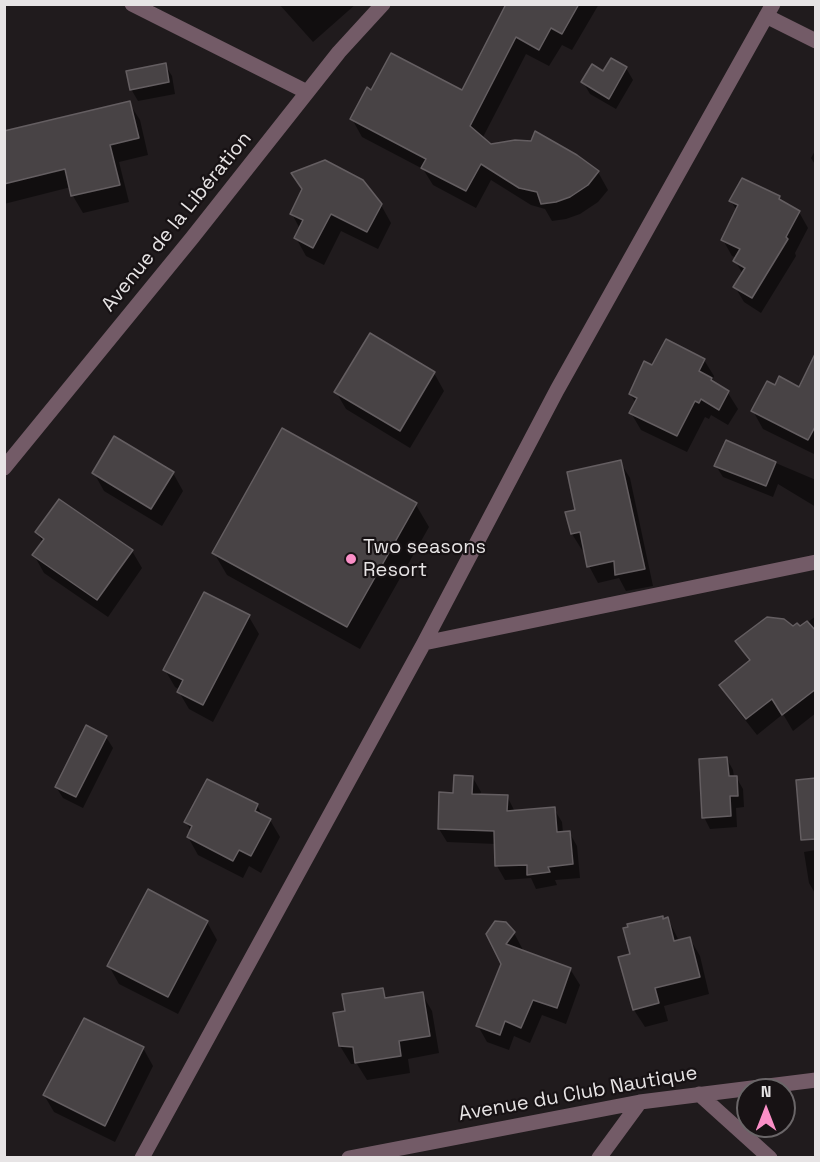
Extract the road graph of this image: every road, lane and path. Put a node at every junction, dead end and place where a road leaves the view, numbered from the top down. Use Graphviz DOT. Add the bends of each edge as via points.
graph roads {
  1 [pos="132,4"];
  2 [pos="383,4"];
  3 [pos="770,10"];
  4 [pos="816,41"];
  5 [pos="307,92"];
  6 [pos="4,468"];
  7 [pos="816,562"];
  8 [pos="424,643"];
  9 [pos="816,1080"];
  10 [pos="699,1094"];
  11 [pos="640,1102"];
  12 [pos="142,1158"];
  13 [pos="349,1158"];
  14 [pos="599,1158"];
  15 [pos="770,1158"];
  1 -- 5 [label="street"];
  2 -- 5 [label="street, Avenue de la Libération"];
  3 -- 4 [label="street"];
  3 -- 8 [label="street" via="557,390"];
  5 -- 6 [label="street, Avenue de la Libération"];
  7 -- 8 [label="street"];
  8 -- 12 [label="street"];
  9 -- 10 [label="street, Avenue du Club Nautique"];
  10 -- 11 [label="street, Avenue du Club Nautique"];
  10 -- 15 [label="street"];
  11 -- 13 [label="street, Avenue du Club Nautique"];
  11 -- 14 [label="street"];
}
